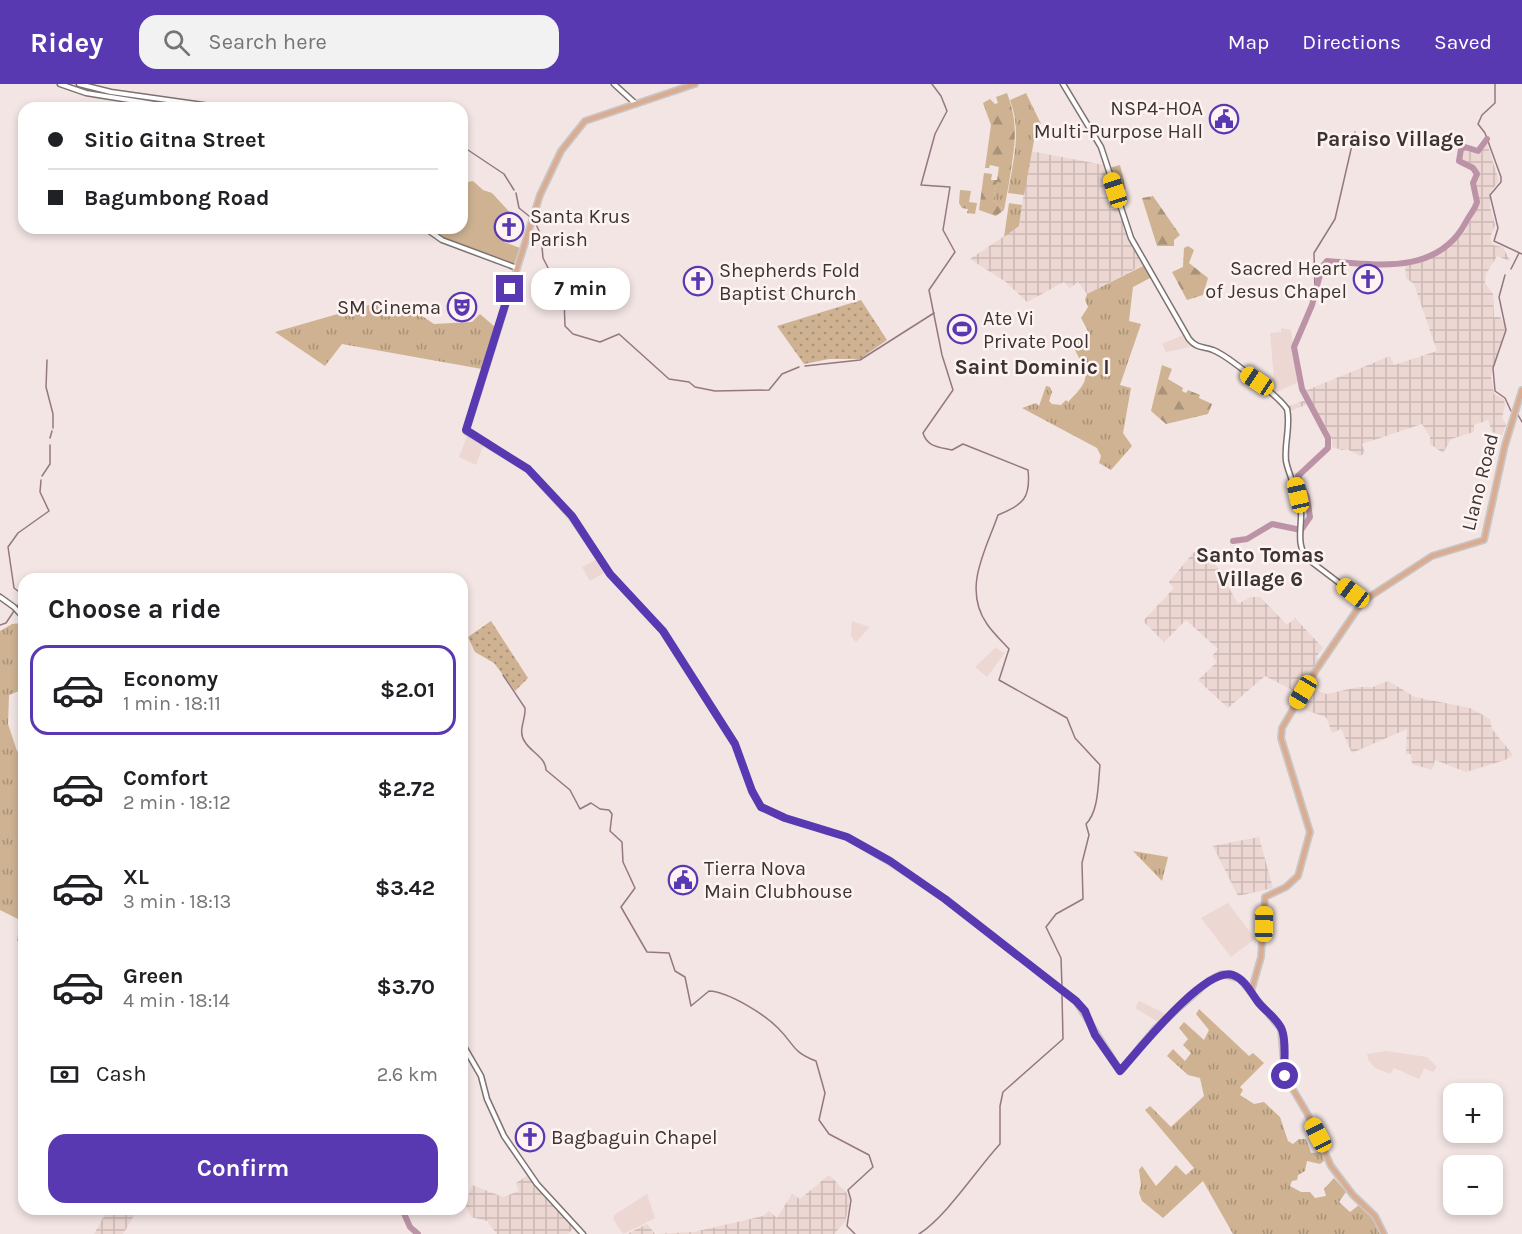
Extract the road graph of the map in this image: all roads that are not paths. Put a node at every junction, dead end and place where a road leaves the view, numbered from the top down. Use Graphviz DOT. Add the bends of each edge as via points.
graph roads {
  1 [pos="60,84"];
  2 [pos="79,84"];
  3 [pos="614,84"];
  4 [pos="695,84"];
  5 [pos="1062,84"];
  6 [pos="142,102"];
  7 [pos="182,102"];
  8 [pos="636,104"];
  9 [pos="434,234"];
  10 [pos="517,268"];
  11 [pos="1522,390"];
  12 [pos="0,597"];
  13 [pos="1363,601"];
  14 [pos="18,611"];
  15 [pos="1251,992"];
  16 [pos="468,1052"];
  17 [pos="583,1234"];
  18 [pos="1384,1234"];
  1 -- 6 [label="street" via="86,93"];
  2 -- 7 [label="street"];
  3 -- 8 [label="street"];
  4 -- 8 [label="main road"];
  5 -- 13 [label="street" via="1101,147 1133,243 1189,339 1199,348 1215,351 1269,390 1287,409 1287,461 1301,511 1302,552"];
  8 -- 10 [label="main road" via="579,125 555,161"];
  9 -- 10 [label="street"];
  10 -- 15 [label="main road" via="466,430 528,469 572,516 610,574 663,631 735,744 761,807 842,834 945,899 1085,1011 1095,1035 1120,1071 1155,1029 1210,980 1222,974 1234,976"];
  11 -- 13 [label="main road, Llano Road" via="1484,540 1432,556"];
  12 -- 14 [label="street"];
  13 -- 15 [label="main road, Llano Road" via="1282,728 1281,738 1310,832 1298,876 1265,897 1261,957"];
  15 -- 18 [label="main road" via="1281,1029 1285,1076 1331,1166 1375,1216"];
  16 -- 17 [label="street" via="504,1136 537,1184"];
}
